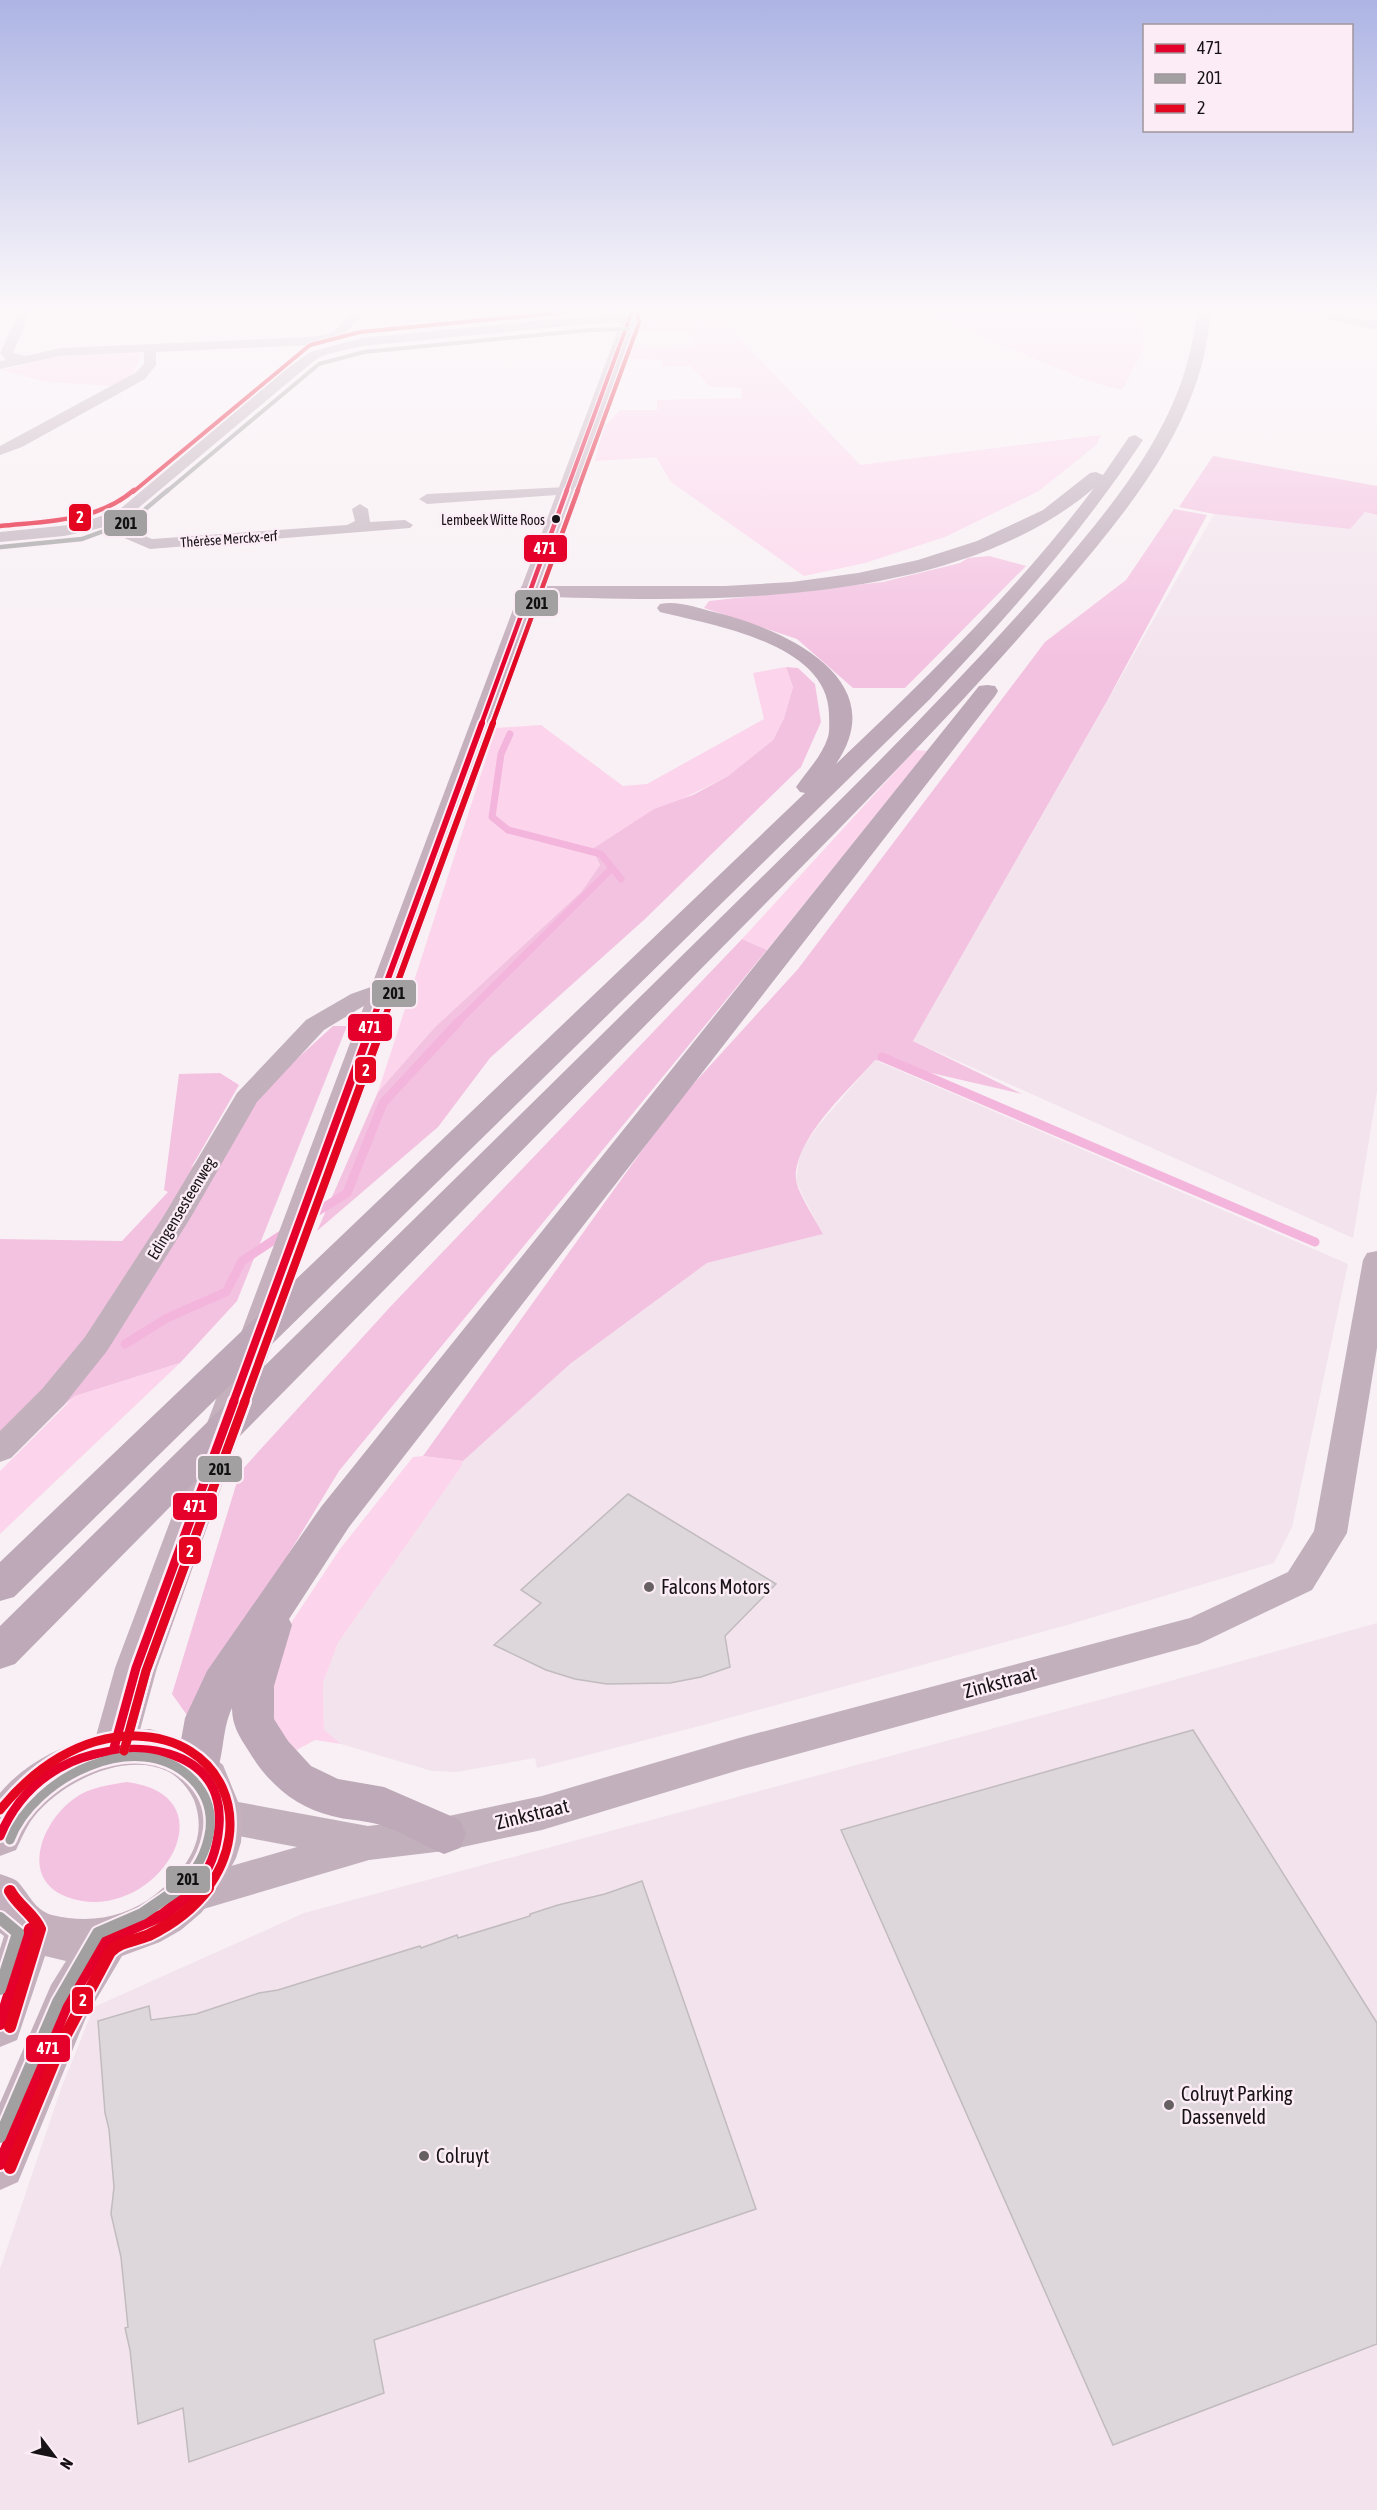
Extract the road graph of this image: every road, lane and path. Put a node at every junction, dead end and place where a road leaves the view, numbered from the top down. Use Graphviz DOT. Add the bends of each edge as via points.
graph roads {
  1 [pos="51,426"];
  2 [pos="230,426"];
  3 [pos="590,426"];
  4 [pos="1144,426"];
  5 [pos="1169,426"];
  6 [pos="0,451"];
  7 [pos="1121,463"];
  8 [pos="566,491"];
  9 [pos="427,499"];
  10 [pos="360,509"];
  11 [pos="103,523"];
  12 [pos="405,525"];
  13 [pos="359,527"];
  14 [pos="0,537"];
  15 [pos="527,597"];
  16 [pos="1013,633"];
  17 [pos="795,817"];
  18 [pos="382,990"];
  19 [pos="1377,1260"];
  20 [pos="0,1450"];
  21 [pos="0,1586"];
  22 [pos="281,1599"];
  23 [pos="0,1652"];
  24 [pos="114,1748"];
  25 [pos="198,1768"];
  26 [pos="222,1816"];
  27 [pos="444,1834"];
  28 [pos="0,1836"];
  29 [pos="369,1843"];
  30 [pos="0,1895"];
  31 [pos="190,1895"];
  32 [pos="30,1929"];
  33 [pos="107,1940"];
  34 [pos="0,2024"];
  35 [pos="0,2164"];
  1 -- 6 [label="street"];
  2 -- 11 [label="street" via="125,512"];
  3 -- 8 [label="main road"];
  4 -- 7 [label="highway"];
  5 -- 16 [label="highway" via="1113,514"];
  7 -- 15 [label="highway" via="1044,517 1012,533 898,569 805,585 731,592"];
  7 -- 17 [label="highway" via="1056,548 983,629"];
  8 -- 9 [label="street"];
  8 -- 15 [label="main road"];
  10 -- 13 [label="street" via="363,521"];
  11 -- 13 [label="street, Thérèse Merckx-erf" via="150,544"];
  11 -- 14 [label="street" via="67,532"];
  12 -- 13 [label="street, Thérèse Merckx-erf"];
  15 -- 17 [label="highway" via="624,603 696,613 757,631 811,660 829,681 840,704 840,732"];
  15 -- 18 [label="main road"];
  16 -- 22 [label="highway" via="1018,651 343,1507"];
  16 -- 23 [label="highway" via="830,824"];
  17 -- 21 [label="highway"];
  18 -- 20 [label="street, Edingensesteenweg" via="315,1025 246,1098 177,1217 96,1344 53,1397"];
  18 -- 24 [label="main road" via="136,1668"];
  19 -- 27 [label="street, Zinkstraat" via="1330,1533 1300,1581 1199,1630 739,1754 542,1813"];
  22 -- 25 [label="highway" via="228,1671 206,1718"];
  22 -- 27 [label="highway" via="253,1686 253,1721 273,1754 296,1779 331,1797 384,1806"];
  24 -- 25 [label="main road" via="155,1749 174,1754"];
  24 -- 28 [label="main road" via="80,1757 49,1774 22,1797"];
  25 -- 26 [label="main road" via="214,1789"];
  26 -- 29 [label="street, Zinkstraat"];
  26 -- 31 [label="main road" via="218,1846"];
  27 -- 29 [label="street, Zinkstraat"];
  29 -- 31 [label="street, Zinkstraat"];
  30 -- 32 [label="main road" via="7,1910"];
  31 -- 33 [label="main road" via="165,1915"];
  32 -- 33 [label="main road" via="66,1941"];
  32 -- 34 [label="main road"];
  33 -- 35 [label="main road" via="68,2001"];
}
